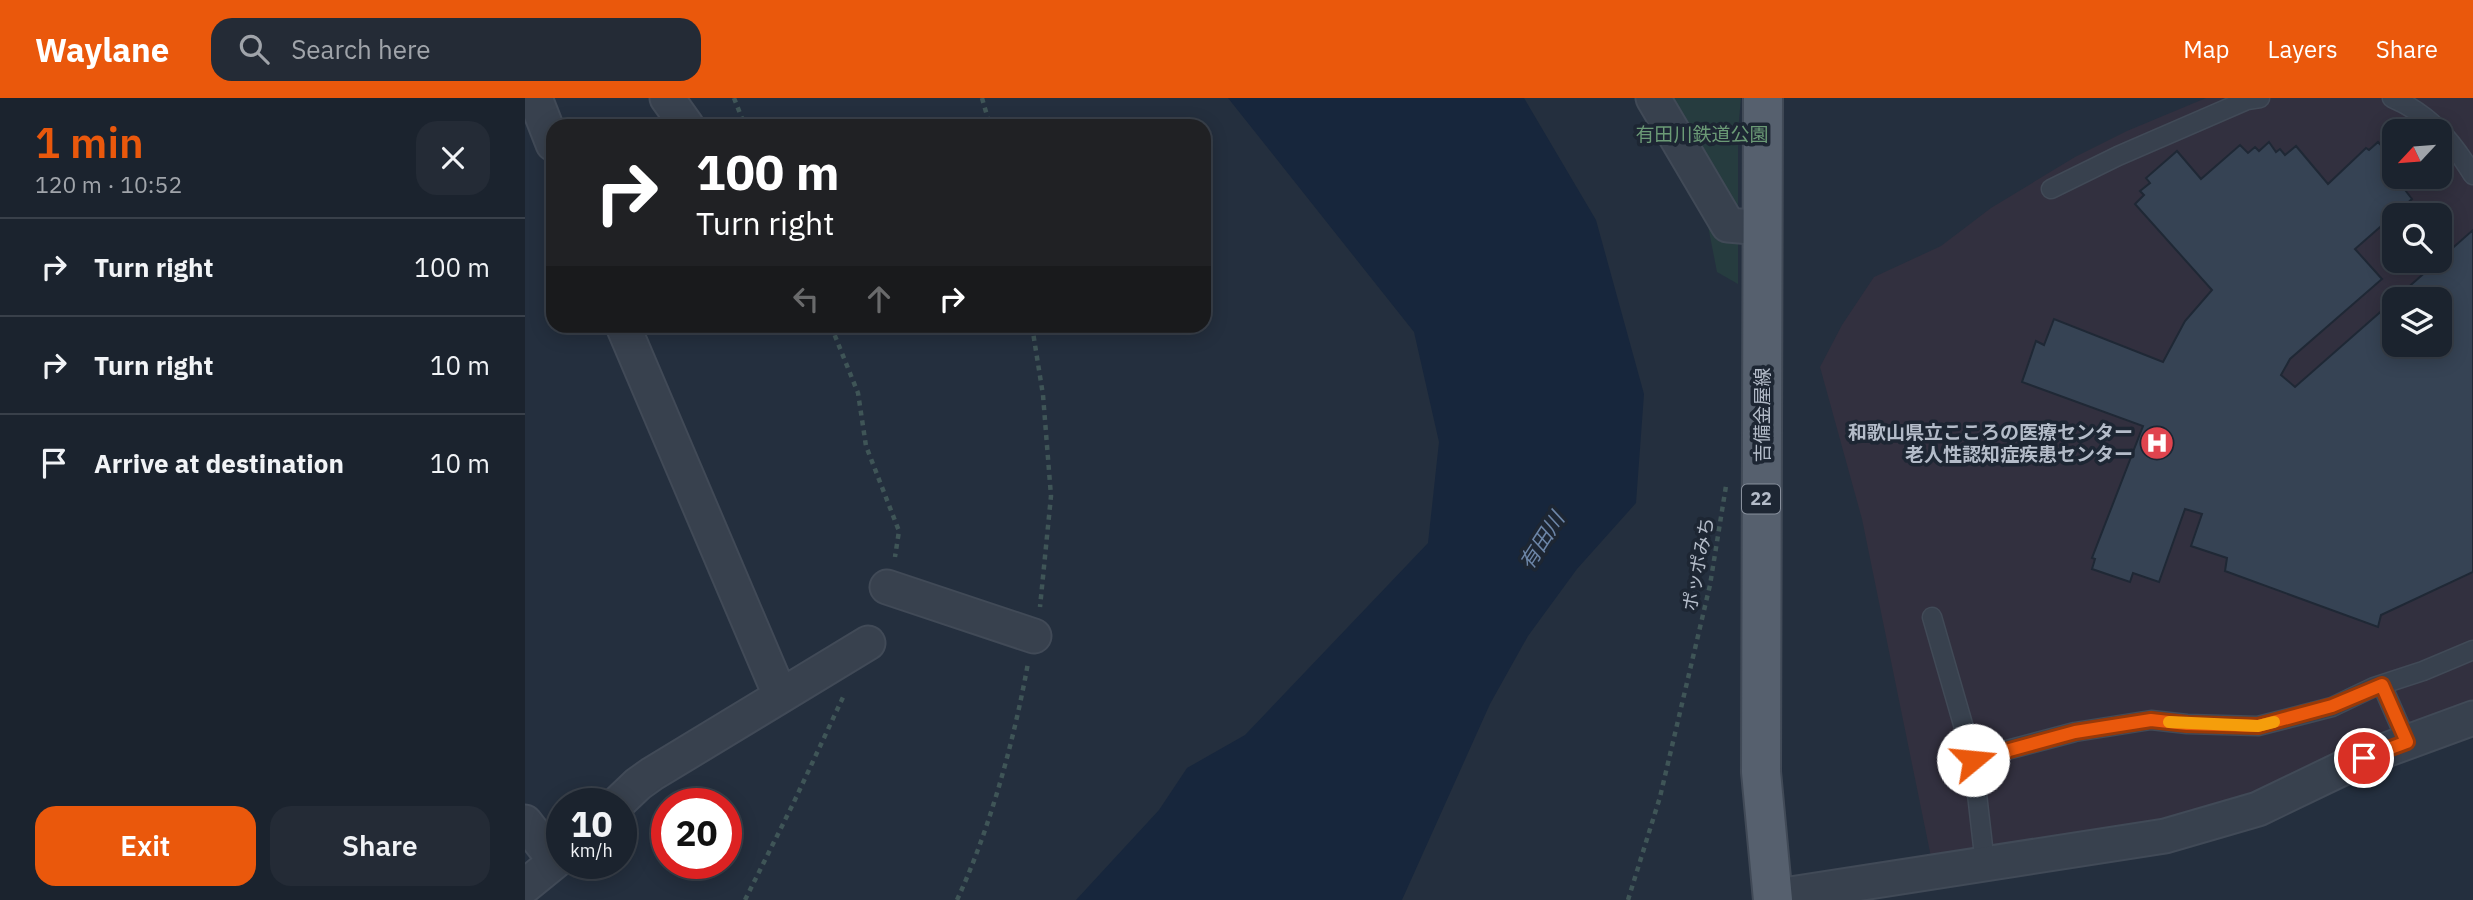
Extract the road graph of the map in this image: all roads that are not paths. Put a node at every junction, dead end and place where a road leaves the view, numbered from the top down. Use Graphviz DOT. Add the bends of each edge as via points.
graph roads {
  1 [pos="535,98"];
  2 [pos="667,98"];
  3 [pos="1653,98"];
  4 [pos="1763,98"];
  5 [pos="2260,98"];
  6 [pos="2392,98"];
  7 [pos="682,119"];
  8 [pos="546,126"];
  9 [pos="2473,175"];
  10 [pos="2051,189"];
  11 [pos="1763,228"];
  12 [pos="626,333"];
  13 [pos="887,587"];
  14 [pos="1932,617"];
  15 [pos="1034,636"];
  16 [pos="867,643"];
  17 [pos="2473,650"];
  18 [pos="2382,685"];
  19 [pos="780,695"];
  20 [pos="2473,718"];
  21 [pos="2407,742"];
  22 [pos="1973,760"];
  23 [pos="634,788"];
  24 [pos="525,822"];
  25 [pos="546,845"];
  26 [pos="1985,864"];
  27 [pos="546,868"];
  28 [pos="525,886"];
  29 [pos="1773,898"];
  1 -- 8 [label="street"];
  2 -- 7 [label="street"];
  3 -- 11 [label="street" via="1728,225"];
  4 -- 11 [label="main road, 吉備金屋線 / 22"];
  5 -- 10 [label="lane" via="2118,156"];
  6 -- 9 [label="lane" via="2433,122"];
  11 -- 29 [label="main road, 吉備金屋線 / 22" via="1762,772"];
  12 -- 19 [label="street"];
  13 -- 15 [label="street"];
  14 -- 22 [label="lane"];
  16 -- 19 [label="street"];
  17 -- 18 [label="lane"];
  18 -- 21 [label="lane"];
  18 -- 22 [label="lane" via="2332,706 2258,726 2151,720 2075,732"];
  19 -- 23 [label="street"];
  20 -- 21 [label="street"];
  21 -- 26 [label="street" via="2232,817 2165,836"];
  22 -- 26 [label="lane"];
  24 -- 25 [label="street"];
  26 -- 29 [label="street"];
  27 -- 28 [label="street"];
}
